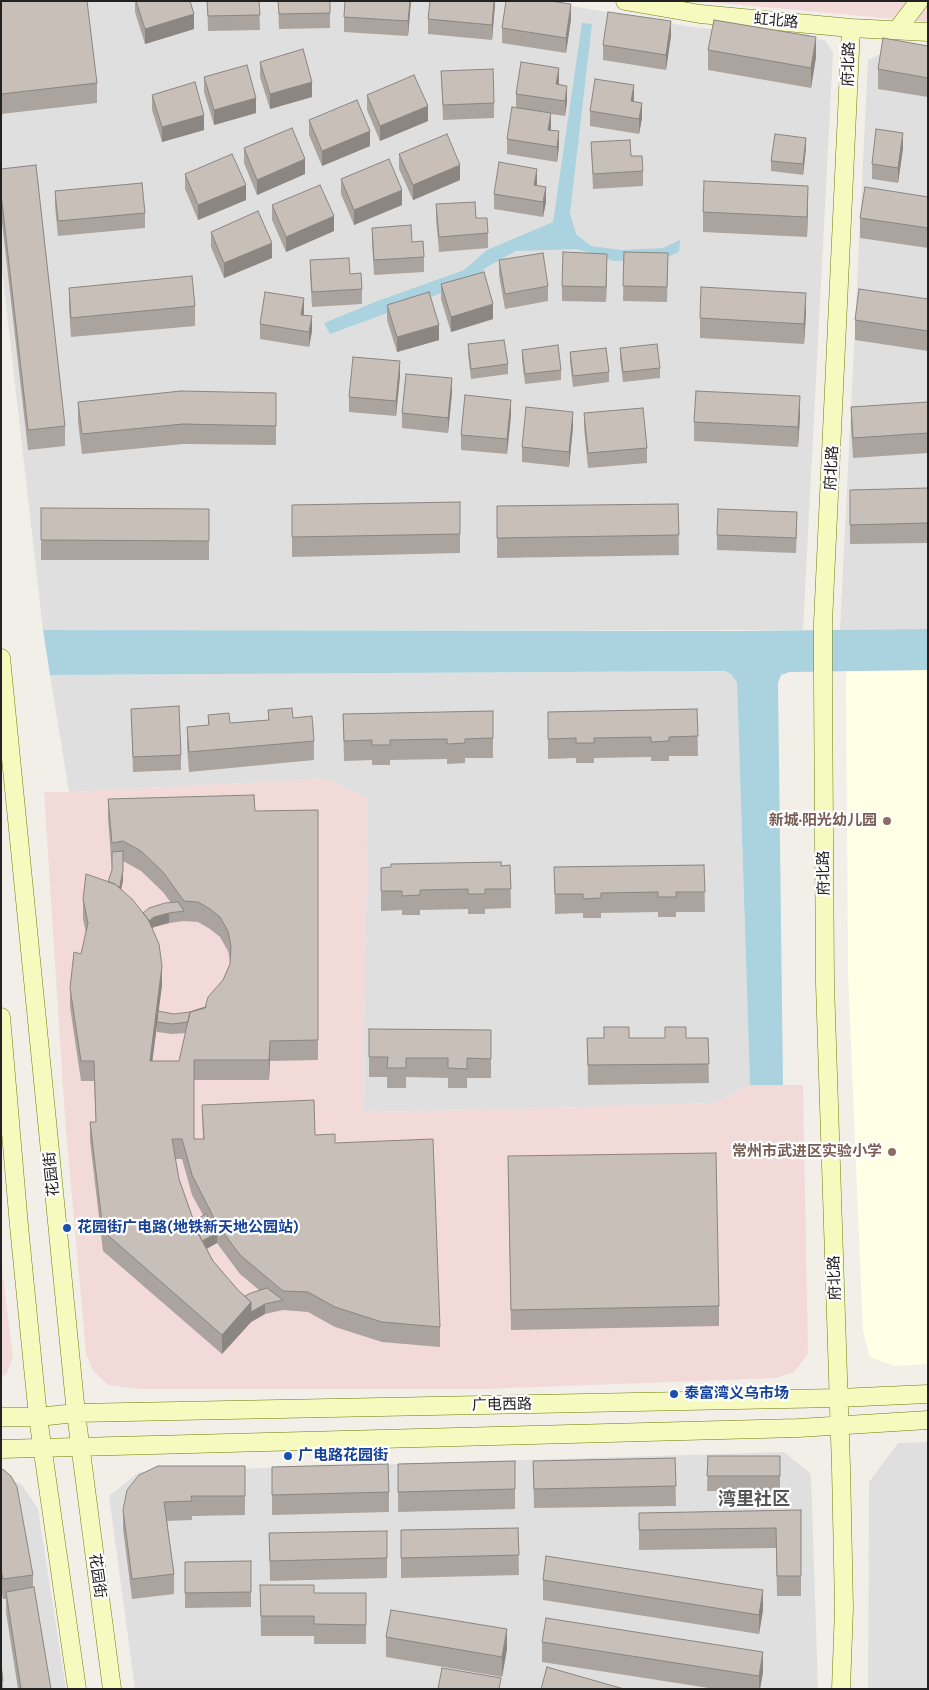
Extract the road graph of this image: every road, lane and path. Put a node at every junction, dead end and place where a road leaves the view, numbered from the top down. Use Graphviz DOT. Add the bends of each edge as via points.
graph roads {
  1 [pos="625,1"];
  2 [pos="919,1"];
  3 [pos="851,28"];
  4 [pos="897,30"];
  5 [pos="928,32"];
  6 [pos="1,658"];
  7 [pos="1,1017"];
  8 [pos="928,1394"];
  9 [pos="838,1398"];
  10 [pos="76,1413"];
  11 [pos="38,1417"];
  12 [pos="1,1418"];
  13 [pos="928,1420"];
  14 [pos="839,1425"];
  15 [pos="80,1447"];
  16 [pos="1,1448"];
  17 [pos="42,1448"];
  18 [pos="77,1689"];
  19 [pos="112,1689"];
  20 [pos="841,1689"];
  1 -- 3 [label="main road, 虹北路" via="700,14"];
  2 -- 4 [label="main road"];
  3 -- 4 [label="main road, 虹北路"];
  3 -- 9 [label="main road, 府北路" via="823,680 825,984"];
  4 -- 5 [label="main road, 虹北路"];
  6 -- 10 [label="main road, 花园街"];
  7 -- 11 [label="main road"];
  8 -- 9 [label="main road, 广电西路"];
  9 -- 10 [label="main road, 广电西路"];
  9 -- 14 [label="main road, 府北路"];
  10 -- 11 [label="main road, 广电西路"];
  10 -- 15 [label="main road, 花园街"];
  11 -- 12 [label="main road, 广电西路"];
  11 -- 17 [label="main road"];
  13 -- 14 [label="main road, 广电西路"];
  14 -- 15 [label="main road, 广电西路"];
  14 -- 20 [label="main road, 府北路" via="844,1608"];
  15 -- 17 [label="main road, 广电西路"];
  15 -- 19 [label="main road, 花园街"];
  16 -- 17 [label="main road"];
  17 -- 18 [label="main road"];
}
